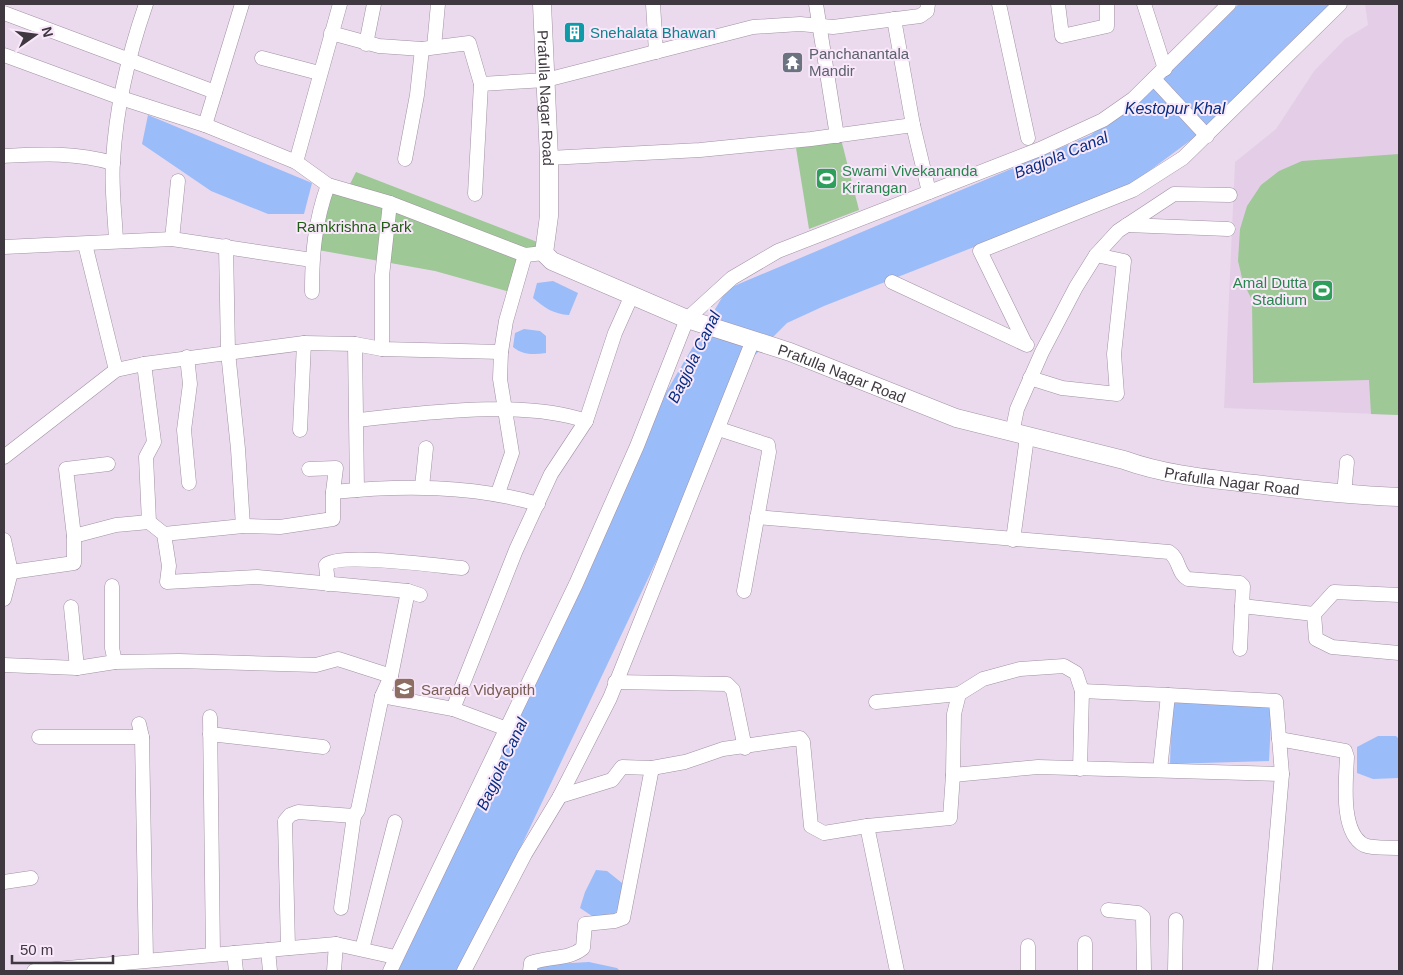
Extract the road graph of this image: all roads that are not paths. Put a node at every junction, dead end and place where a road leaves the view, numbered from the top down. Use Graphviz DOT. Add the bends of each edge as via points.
graph roads {
  1 [pos="146,4"];
  2 [pos="242,4"];
  3 [pos="340,4"];
  4 [pos="374,4"];
  5 [pos="438,4"];
  6 [pos="542,4"];
  7 [pos="653,4"];
  8 [pos="816,4"];
  9 [pos="928,4"];
  10 [pos="999,4"];
  11 [pos="1058,4"];
  12 [pos="1107,4"];
  13 [pos="1144,4"];
  14 [pos="1229,4"];
  15 [pos="1340,4"];
  16 [pos="4,13"];
  17 [pos="894,19"];
  18 [pos="818,25"];
  19 [pos="331,33"];
  20 [pos="366,44"];
  21 [pos="428,48"];
  22 [pos="656,52"];
  23 [pos="4,55"];
  24 [pos="262,58"];
  25 [pos="130,60"];
  26 [pos="1165,68"];
  27 [pos="319,73"];
  28 [pos="1154,79"];
  29 [pos="546,80"];
  30 [pos="481,84"];
  31 [pos="215,92"];
  32 [pos="121,98"];
  33 [pos="205,125"];
  34 [pos="913,126"];
  35 [pos="837,136"];
  36 [pos="1207,136"];
  37 [pos="1028,138"];
  38 [pos="4,156"];
  39 [pos="549,158"];
  40 [pos="405,159"];
  41 [pos="113,162"];
  42 [pos="296,162"];
  43 [pos="178,181"];
  44 [pos="328,185"];
  45 [pos="929,192"];
  46 [pos="475,194"];
  47 [pos="1230,195"];
  48 [pos="390,203"];
  49 [pos="1127,225"];
  50 [pos="1228,229"];
  51 [pos="172,239"];
  52 [pos="116,241"];
  53 [pos="86,244"];
  54 [pos="226,246"];
  55 [pos="4,247"];
  56 [pos="544,253"];
  57 [pos="525,255"];
  58 [pos="1096,255"];
  59 [pos="312,260"];
  60 [pos="892,282"];
  61 [pos="312,292"];
  62 [pos="632,295"];
  63 [pos="687,319"];
  64 [pos="753,340"];
  65 [pos="304,343"];
  66 [pos="1024,343"];
  67 [pos="355,344"];
  68 [pos="382,349"];
  69 [pos="228,352"];
  70 [pos="500,352"];
  71 [pos="1042,352"];
  72 [pos="187,357"];
  73 [pos="144,364"];
  74 [pos="116,370"];
  75 [pos="1030,378"];
  76 [pos="504,409"];
  77 [pos="357,420"];
  78 [pos="586,421"];
  79 [pos="719,429"];
  80 [pos="300,430"];
  81 [pos="1020,435"];
  82 [pos="426,448"];
  83 [pos="4,456"];
  84 [pos="1347,462"];
  85 [pos="108,464"];
  86 [pos="309,469"];
  87 [pos="189,483"];
  88 [pos="422,487"];
  89 [pos="357,490"];
  90 [pos="333,492"];
  91 [pos="498,493"];
  92 [pos="1344,494"];
  93 [pos="1399,497"];
  94 [pos="538,504"];
  95 [pos="757,517"];
  96 [pos="148,522"];
  97 [pos="243,526"];
  98 [pos="164,534"];
  99 [pos="74,536"];
  100 [pos="4,540"];
  101 [pos="1012,540"];
  102 [pos="462,568"];
  103 [pos="11,572"];
  104 [pos="328,584"];
  105 [pos="112,586"];
  106 [pos="744,591"];
  107 [pos="1399,595"];
  108 [pos="4,599"];
  109 [pos="1242,606"];
  110 [pos="71,607"];
  111 [pos="1314,614"];
  112 [pos="1240,648"];
  113 [pos="1399,653"];
  114 [pos="115,662"];
  115 [pos="4,665"];
  116 [pos="77,668"];
  117 [pos="391,676"];
  118 [pos="615,682"];
  119 [pos="1082,691"];
  120 [pos="959,694"];
  121 [pos="1168,695"];
  122 [pos="382,696"];
  123 [pos="876,702"];
  124 [pos="453,709"];
  125 [pos="210,717"];
  126 [pos="507,728"];
  127 [pos="210,734"];
  128 [pos="39,737"];
  129 [pos="1279,739"];
  130 [pos="323,747"];
  131 [pos="745,748"];
  132 [pos="652,768"];
  133 [pos="1080,769"];
  134 [pos="1160,770"];
  135 [pos="1282,774"];
  136 [pos="953,775"];
  137 [pos="560,796"];
  138 [pos="354,816"];
  139 [pos="395,822"];
  140 [pos="867,826"];
  141 [pos="1399,848"];
  142 [pos="31,878"];
  143 [pos="4,882"];
  144 [pos="341,908"];
  145 [pos="1108,910"];
  146 [pos="1176,920"];
  147 [pos="1085,943"];
  148 [pos="336,944"];
  149 [pos="1028,946"];
  150 [pos="288,948"];
  151 [pos="362,949"];
  152 [pos="268,950"];
  153 [pos="234,953"];
  154 [pos="213,954"];
  155 [pos="395,957"];
  156 [pos="146,960"];
  157 [pos="169,965"];
  158 [pos="108,967"];
  159 [pos="34,971"];
  160 [pos="236,971"];
  161 [pos="270,971"];
  162 [pos="334,971"];
  163 [pos="390,971"];
  164 [pos="464,971"];
  165 [pos="530,971"];
  166 [pos="897,971"];
  167 [pos="1028,971"];
  168 [pos="1085,971"];
  169 [pos="1144,971"];
  170 [pos="1176,971"];
  171 [pos="1265,971"];
  1 -- 25 [label="street"];
  2 -- 31 [label="street"];
  3 -- 19 [label="street"];
  4 -- 20 [label="street"];
  5 -- 21 [label="street"];
  6 -- 29 [label="street, Prafulla Nagar Road"];
  7 -- 22 [label="street"];
  8 -- 18 [label="street"];
  9 -- 17 [label="street" via="924,14"];
  10 -- 37 [label="street"];
  11 -- 12 [label="street" via="1062,36 1106,26"];
  13 -- 26 [label="street"];
  14 -- 26 [label="street"];
  15 -- 36 [label="street"];
  16 -- 25 [label="street"];
  17 -- 18 [label="street" via="833,27"];
  17 -- 34 [label="street"];
  18 -- 22 [label="street" via="753,27"];
  18 -- 35 [label="street"];
  19 -- 20 [label="street"];
  19 -- 27 [label="street"];
  20 -- 21 [label="street"];
  21 -- 30 [label="street" via="469,43"];
  21 -- 40 [label="street"];
  22 -- 29 [label="street"];
  23 -- 32 [label="street"];
  24 -- 27 [label="street"];
  25 -- 31 [label="street"];
  25 -- 32 [label="street"];
  26 -- 28 [label="street"];
  27 -- 42 [label="street"];
  28 -- 36 [label="street"];
  28 -- 45 [label="street" via="1103,120 1040,149"];
  29 -- 30 [label="street"];
  29 -- 39 [label="street, Prafulla Nagar Road"];
  30 -- 46 [label="street"];
  31 -- 33 [label="street"];
  32 -- 33 [label="street"];
  32 -- 41 [label="street"];
  33 -- 42 [label="street"];
  34 -- 35 [label="street"];
  34 -- 45 [label="street"];
  35 -- 39 [label="street" via="700,150"];
  36 -- 66 [label="street" via="1183,158 1133,190 980,251"];
  38 -- 41 [label="street" via="56,152"];
  39 -- 56 [label="street, Prafulla Nagar Road" via="549,216"];
  41 -- 52 [label="street"];
  42 -- 44 [label="street"];
  43 -- 51 [label="street"];
  44 -- 48 [label="street"];
  44 -- 59 [label="street" via="318,213"];
  45 -- 63 [label="street" via="778,251 732,278"];
  47 -- 49 [label="street" via="1174,194"];
  48 -- 57 [label="street"];
  48 -- 68 [label="street" via="382,269"];
  49 -- 50 [label="street"];
  49 -- 58 [label="street"];
  51 -- 52 [label="street"];
  51 -- 54 [label="street"];
  52 -- 53 [label="street"];
  53 -- 55 [label="street"];
  53 -- 74 [label="street"];
  54 -- 59 [label="street"];
  54 -- 69 [label="street"];
  56 -- 57 [label="street"];
  56 -- 62 [label="street, Prafulla Nagar Road" via="552,261"];
  57 -- 70 [label="street"];
  58 -- 71 [label="street"];
  58 -- 75 [label="street" via="1124,261 1114,354 1117,394 1062,388"];
  59 -- 61 [label="street"];
  60 -- 66 [label="street"];
  62 -- 63 [label="street, Prafulla Nagar Road"];
  62 -- 78 [label="street" via="612,341"];
  63 -- 64 [label="street, Prafulla Nagar Road"];
  63 -- 126 [label="street" via="634,455"];
  64 -- 79 [label="street"];
  64 -- 81 [label="street, Prafulla Nagar Road" via="956,418"];
  65 -- 67 [label="street"];
  65 -- 69 [label="street"];
  65 -- 80 [label="street"];
  66 -- 71 [label="street"];
  67 -- 68 [label="street"];
  67 -- 77 [label="street"];
  68 -- 70 [label="street"];
  69 -- 72 [label="street"];
  69 -- 97 [label="street"];
  70 -- 76 [label="street"];
  71 -- 75 [label="street"];
  72 -- 73 [label="street"];
  72 -- 87 [label="street" via="190,384 184,430"];
  73 -- 74 [label="street"];
  73 -- 96 [label="street" via="154,442 146,457"];
  74 -- 83 [label="street"];
  75 -- 81 [label="street" via="1017,409"];
  76 -- 77 [label="street"];
  76 -- 78 [label="street" via="563,413"];
  76 -- 91 [label="street" via="512,453"];
  77 -- 89 [label="street"];
  78 -- 94 [label="street" via="551,474"];
  79 -- 95 [label="street" via="768,445"];
  79 -- 118 [label="street"];
  81 -- 92 [label="street, Prafulla Nagar Road" via="1153,469"];
  81 -- 101 [label="street"];
  82 -- 88 [label="street"];
  84 -- 92 [label="street"];
  85 -- 99 [label="street" via="66,469"];
  86 -- 90 [label="street" via="336,468"];
  88 -- 89 [label="street"];
  88 -- 91 [label="street"];
  89 -- 90 [label="street"];
  90 -- 97 [label="street" via="333,519 280,527"];
  91 -- 94 [label="street"];
  92 -- 93 [label="street, Prafulla Nagar Road"];
  94 -- 124 [label="street" via="516,550"];
  95 -- 101 [label="street"];
  95 -- 106 [label="street"];
  96 -- 98 [label="street"];
  96 -- 99 [label="street" via="116,525"];
  97 -- 98 [label="street"];
  98 -- 104 [label="street" via="169,566 167,582 257,577"];
  99 -- 103 [label="street" via="74,563"];
  100 -- 103 [label="street"];
  101 -- 109 [label="street" via="1169,552 1176,559 1182,576 1188,579 1240,583 1244,589"];
  102 -- 104 [label="street" via="376,560 333,560 326,565"];
  103 -- 108 [label="street"];
  104 -- 117 [label="street" via="414,593"];
  105 -- 114 [label="street"];
  107 -- 111 [label="street" via="1334,592"];
  109 -- 111 [label="street"];
  109 -- 112 [label="street"];
  110 -- 116 [label="street"];
  111 -- 113 [label="street" via="1316,639 1332,647"];
  114 -- 116 [label="street"];
  114 -- 117 [label="street" via="229,661 282,666 316,665 338,659"];
  115 -- 116 [label="street"];
  117 -- 122 [label="street"];
  118 -- 131 [label="street" via="727,684 733,690"];
  118 -- 137 [label="street"];
  119 -- 120 [label="street" via="1076,673 1064,666 1053,666 1020,669 983,679"];
  119 -- 121 [label="street"];
  119 -- 133 [label="street"];
  120 -- 123 [label="street"];
  120 -- 136 [label="street" via="954,714"];
  121 -- 129 [label="street" via="1276,701"];
  121 -- 134 [label="street"];
  122 -- 124 [label="street"];
  122 -- 138 [label="street" via="358,810"];
  124 -- 126 [label="street"];
  125 -- 127 [label="street"];
  126 -- 155 [label="street" via="432,888"];
  127 -- 130 [label="street"];
  127 -- 154 [label="street"];
  128 -- 156 [label="street" via="141,730"];
  129 -- 135 [label="street"];
  129 -- 141 [label="street" via="1345,751 1345,811 1351,827 1366,846"];
  131 -- 132 [label="street" via="723,749 685,762"];
  131 -- 140 [label="street" via="800,738 811,826 824,833"];
  132 -- 137 [label="street" via="622,767 612,780"];
  132 -- 165 [label="street" via="623,918 585,924 583,948 575,955 537,960 530,963"];
  133 -- 134 [label="street"];
  133 -- 136 [label="street" via="1038,767"];
  134 -- 135 [label="street"];
  135 -- 171 [label="street"];
  136 -- 140 [label="street" via="950,818"];
  137 -- 164 [label="street" via="525,854"];
  138 -- 144 [label="street"];
  138 -- 150 [label="street" via="298,812 287,818"];
  139 -- 151 [label="street"];
  140 -- 166 [label="street"];
  142 -- 143 [label="street"];
  145 -- 169 [label="street" via="1138,912 1143,917"];
  146 -- 170 [label="street"];
  147 -- 168 [label="street"];
  148 -- 150 [label="street"];
  148 -- 151 [label="street"];
  148 -- 162 [label="street"];
  149 -- 167 [label="street"];
  150 -- 152 [label="street"];
  151 -- 155 [label="street"];
  152 -- 153 [label="street"];
  152 -- 161 [label="street"];
  153 -- 154 [label="street"];
  153 -- 160 [label="street"];
  154 -- 157 [label="street"];
  155 -- 163 [label="street"];
  156 -- 157 [label="street"];
  156 -- 158 [label="street"];
  158 -- 159 [label="street"];
}
